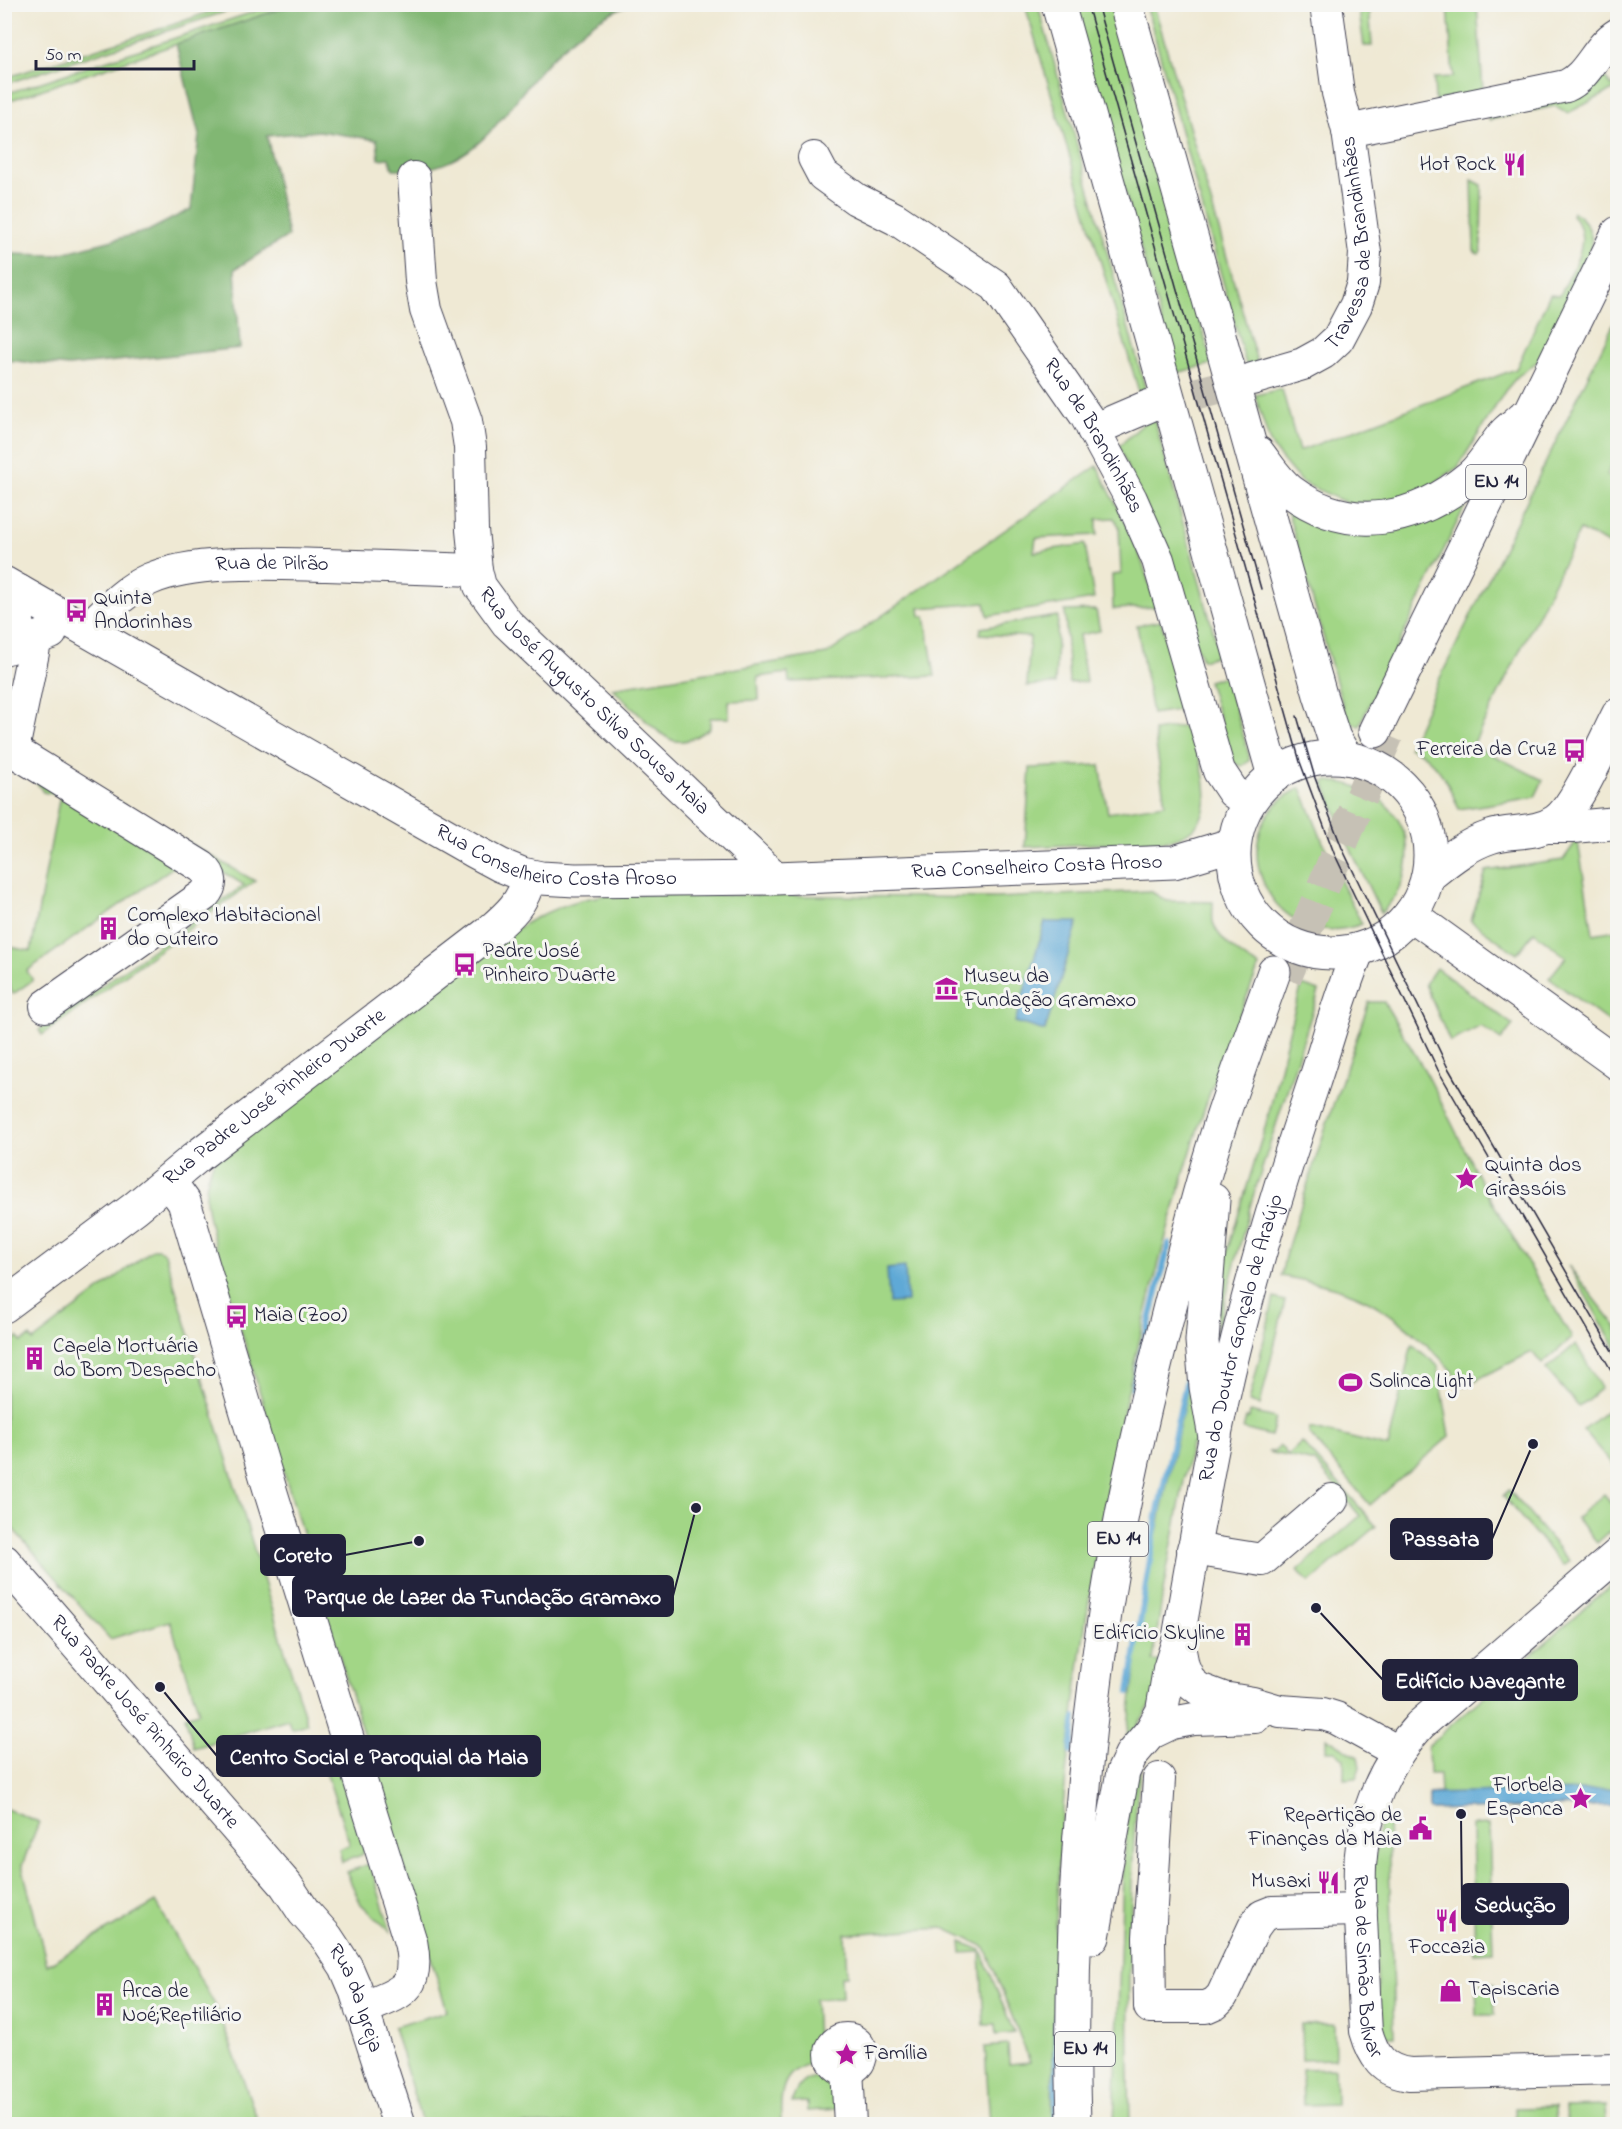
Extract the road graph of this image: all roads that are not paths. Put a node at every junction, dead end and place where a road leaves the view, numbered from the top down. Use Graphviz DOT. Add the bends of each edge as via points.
graph roads {
  1 [pos="1058,4"];
  2 [pos="1126,4"];
  3 [pos="1326,4"];
  4 [pos="1617,34"];
  5 [pos="1348,131"];
  6 [pos="814,158"];
  7 [pos="414,178"];
  8 [pos="1617,233"];
  9 [pos="1617,261"];
  10 [pos="1252,379"];
  11 [pos="1149,406"];
  12 [pos="1531,411"];
  13 [pos="1093,430"];
  14 [pos="1248,440"];
  15 [pos="476,570"];
  16 [pos="12,587"];
  17 [pos="79,626"];
  18 [pos="19,644"];
  19 [pos="1617,715"];
  20 [pos="1346,758"];
  21 [pos="1274,776"];
  22 [pos="1249,803"];
  23 [pos="1419,811"];
  24 [pos="1617,823"];
  25 [pos="1545,827"];
  26 [pos="1491,837"];
  27 [pos="1235,860"];
  28 [pos="530,876"];
  29 [pos="1428,876"];
  30 [pos="776,879"];
  31 [pos="1410,914"];
  32 [pos="1359,949"];
  33 [pos="46,1006"];
  34 [pos="1617,1064"];
  35 [pos="169,1181"];
  36 [pos="1214,1192"];
  37 [pos="4,1306"];
  38 [pos="1215,1437"];
  39 [pos="1332,1500"];
  40 [pos="1193,1549"];
  41 [pos="1617,1554"];
  42 [pos="4,1561"];
  43 [pos="1178,1641"];
  44 [pos="1280,1711"];
  45 [pos="1149,1734"];
  46 [pos="1398,1752"];
  47 [pos="1159,1779"];
  48 [pos="286,1885"];
  49 [pos="1361,1910"];
  50 [pos="1086,1974"];
  51 [pos="361,2008"];
  52 [pos="847,2069"];
  53 [pos="1617,2069"];
  54 [pos="399,2124"];
  55 [pos="850,2124"];
  56 [pos="1074,2124"];
  57 [pos="1085,2124"];
  1 -- 21 [label="main road"];
  2 -- 14 [label="main road"];
  3 -- 5 [label="street" via="1338,93"];
  4 -- 5 [label="street, Travessa de Brandinhães" via="1573,83"];
  5 -- 10 [label="street, Travessa de Brandinhães" via="1365,253 1363,283 1356,305 1338,339 1323,353 1303,364"];
  6 -- 13 [label="street, Rua de Brandinhães" via="823,175 856,199 896,219 996,286"];
  7 -- 15 [label="street, Rua José Augusto Silva Sousa Maia" via="426,310 466,421"];
  8 -- 12 [label="main road, EN 14"];
  9 -- 12 [label="main road, EN 14" via="1381,733"];
  11 -- 13 [label="street"];
  12 -- 14 [label="main road" via="1504,434 1472,475 1438,500 1401,516 1362,519 1326,511 1290,491"];
  13 -- 22 [label="street, Rua de Brandinhães" via="1140,516 1158,560 1219,771 1233,792"];
  14 -- 20 [label="main road" via="1329,726"];
  15 -- 17 [label="street, Rua de Pilrão" via="254,563 185,570 151,579"];
  15 -- 30 [label="street, Rua José Augusto Silva Sousa Maia" via="480,586 507,623"];
  16 -- 17 [label="main road, Rua Conselheiro Costa Aroso"];
  16 -- 18 [label="street"];
  17 -- 18 [label="street, Rua de Pilrão"];
  17 -- 28 [label="main road, Rua Conselheiro Costa Aroso" via="491,860"];
  18 -- 33 [label="street" via="17,753 202,867 210,881 204,895"];
  19 -- 25 [label="main road" via="1569,808"];
  20 -- 21 [label="main road" via="1310,760"];
  20 -- 23 [label="main road" via="1374,766 1398,782"];
  21 -- 22 [label="main road"];
  22 -- 27 [label="main road" via="1239,823"];
  23 -- 26 [label="main road" via="1457,830"];
  23 -- 29 [label="main road" via="1430,848"];
  24 -- 25 [label="street"];
  25 -- 26 [label="main road"];
  26 -- 29 [label="main road" via="1470,845"];
  27 -- 30 [label="main road, Rua Conselheiro Costa Aroso"];
  27 -- 32 [label="main road" via="1248,907 1285,941 1316,952"];
  28 -- 30 [label="main road, Rua Conselheiro Costa Aroso" via="575,880"];
  28 -- 35 [label="main road, Rua Padre José Pinheiro Duarte" via="516,909 487,934"];
  29 -- 31 [label="main road"];
  31 -- 32 [label="main road" via="1385,936"];
  31 -- 34 [label="street"];
  32 -- 38 [label="street, Rua do Doutor Gonçalo de Araújo" via="1342,990 1270,1215"];
  35 -- 37 [label="main road, Rua Padre José Pinheiro Duarte"];
  35 -- 51 [label="main road" via="184,1202 411,1944 414,1964 410,1982 399,1993"];
  36 -- 38 [label="main road" via="1202,1341"];
  36 -- 50 [label="main road, EN 14" via="1171,1352 1126,1561 1098,1772"];
  36 -- 56 [label="main road, EN 14" via="1280,975 1217,1133 1189,1230 1149,1389 1116,1548 1089,1729 1082,1818 1074,1959"];
  38 -- 40 [label="street, Rua do Doutor Gonçalo de Araújo"];
  39 -- 40 [label="street" via="1262,1560"];
  40 -- 43 [label="street, Rua do Doutor Gonçalo de Araújo"];
  41 -- 46 [label="street, Rua de Simão Bolívar" via="1420,1725"];
  42 -- 48 [label="main road, Rua Padre José Pinheiro Duarte"];
  43 -- 44 [label="street" via="1190,1682 1199,1689"];
  43 -- 45 [label="street, Rua do Doutor Gonçalo de Araújo" via="1162,1711"];
  44 -- 45 [label="street" via="1253,1717 1194,1719 1172,1723"];
  44 -- 46 [label="street" via="1336,1718"];
  45 -- 50 [label="main road" via="1126,1762 1120,1784"];
  46 -- 49 [label="street, Rua de Simão Bolívar" via="1377,1792 1365,1833 1360,1868"];
  47 -- 49 [label="street" via="1149,1936 1150,2007 1206,2007 1215,2003 1222,1996 1254,1927 1272,1912"];
  48 -- 51 [label="main road, Rua da Igreja" via="338,1952"];
  49 -- 53 [label="street, Rua de Simão Bolívar" via="1366,2031 1373,2052 1388,2068 1404,2074 1438,2075"];
  50 -- 57 [label="main road, EN 14"];
  51 -- 54 [label="main road, Rua da Igreja"];
  52 -- 55 [label="street"];
}
